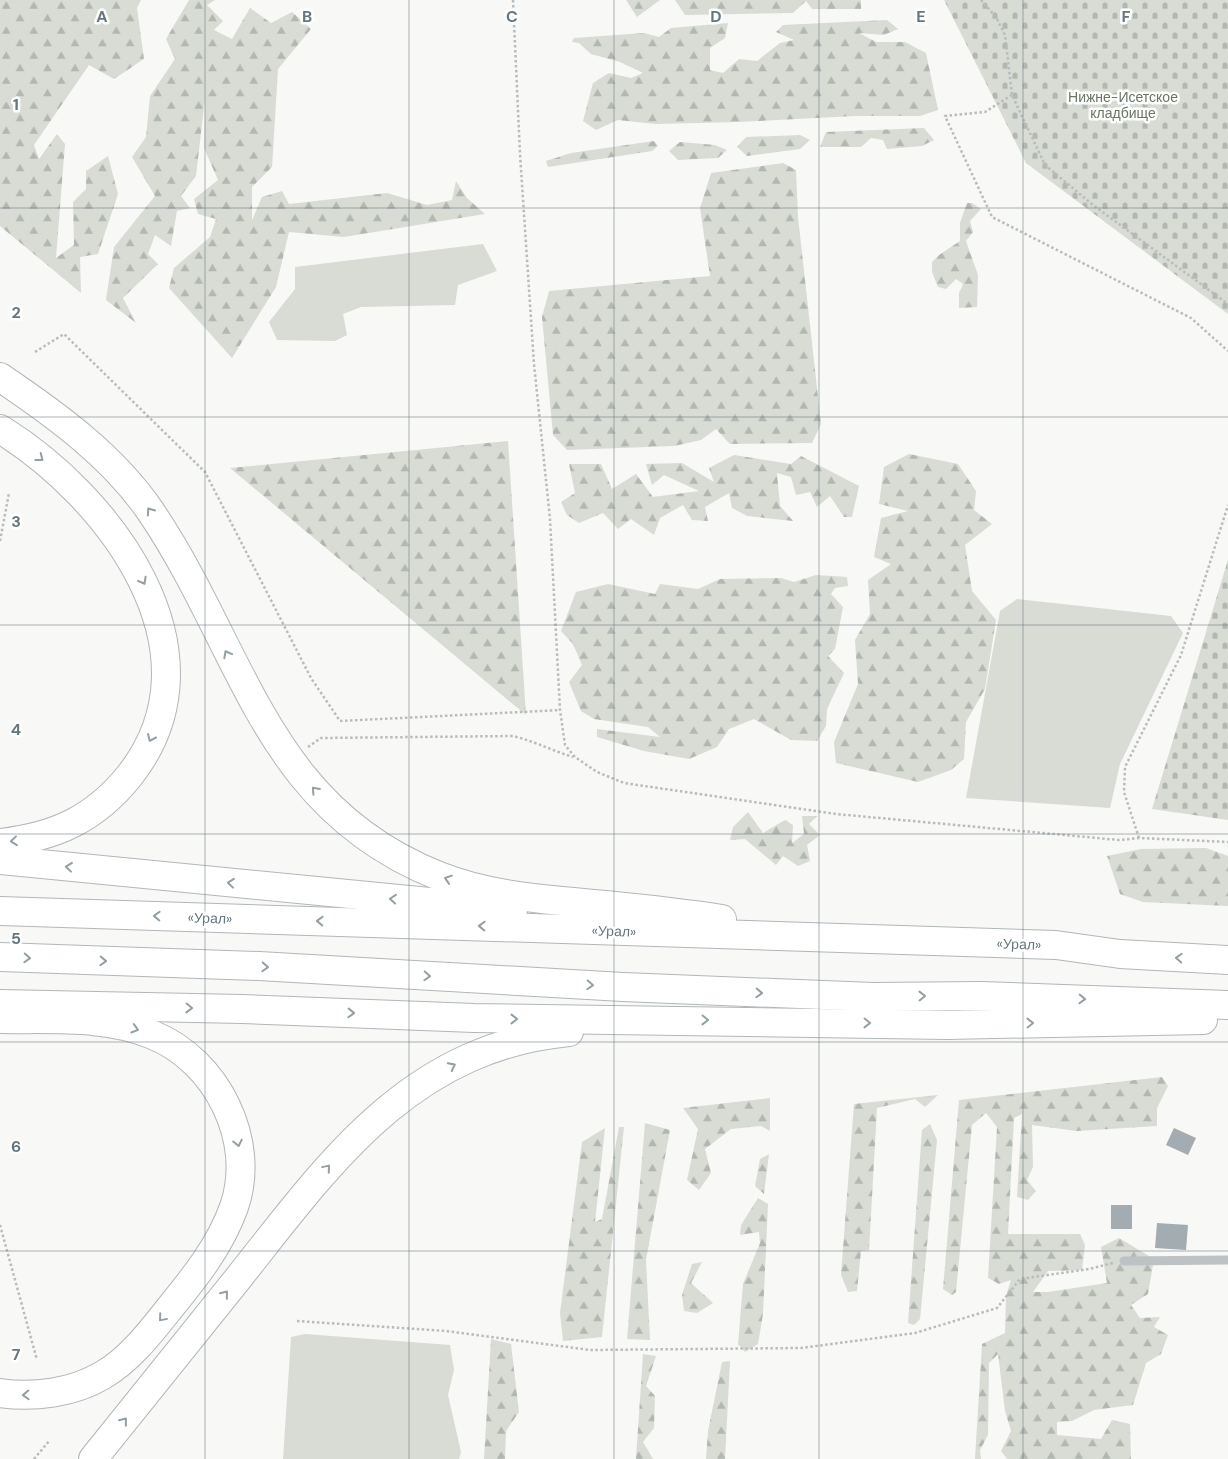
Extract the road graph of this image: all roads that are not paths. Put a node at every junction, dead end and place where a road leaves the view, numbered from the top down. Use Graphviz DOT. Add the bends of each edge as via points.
graph roads {
  1 [pos="0,377"];
  2 [pos="0,429"];
  3 [pos="0,843"];
  4 [pos="0,860"];
  5 [pos="0,911"];
  6 [pos="773,926"];
  7 [pos="1056,945"];
  8 [pos="0,956"];
  9 [pos="1228,960"];
  10 [pos="0,1004"];
  11 [pos="1228,1005"];
  12 [pos="0,1018"];
  13 [pos="1228,1019"];
  14 [pos="656,1020"];
  15 [pos="1228,1260"];
  16 [pos="1124,1261"];
  17 [pos="0,1393"];
  18 [pos="93,1459"];
  6 -- 1 [label="main road, one-way" via="660,910 530,898 476,888 408,862 366,838 334,812 264,723 170,541 134,490 70,427"];
  2 -- 3 [label="main road, one-way" via="44,461 75,491 129,556 148,590 159,622 165,657 159,719 137,766 121,786 97,808 59,830 31,840"];
  6 -- 4 [label="main road, one-way" via="586,917"];
  7 -- 5 [label="main road, «Урал», one-way"];
  6 -- 7 [label="main road" via="870,930"];
  9 -- 7 [label="main road, «Урал», one-way" via="1120,954"];
  8 -- 11 [label="main road, one-way" via="844,996 981,996"];
  10 -- 14 [label="main road, one-way"];
  12 -- 17 [label="main road, one-way" via="110,1022 153,1034 176,1047 212,1082 223,1098 240,1150 234,1206 216,1248 132,1352 103,1375 71,1389 43,1394"];
  14 -- 13 [label="main road, one-way" via="947,1025"];
  18 -- 14 [label="main road, one-way" via="294,1207 375,1118 417,1086 454,1064 495,1048 549,1033"];
  15 -- 16 [label="lane"];
}
